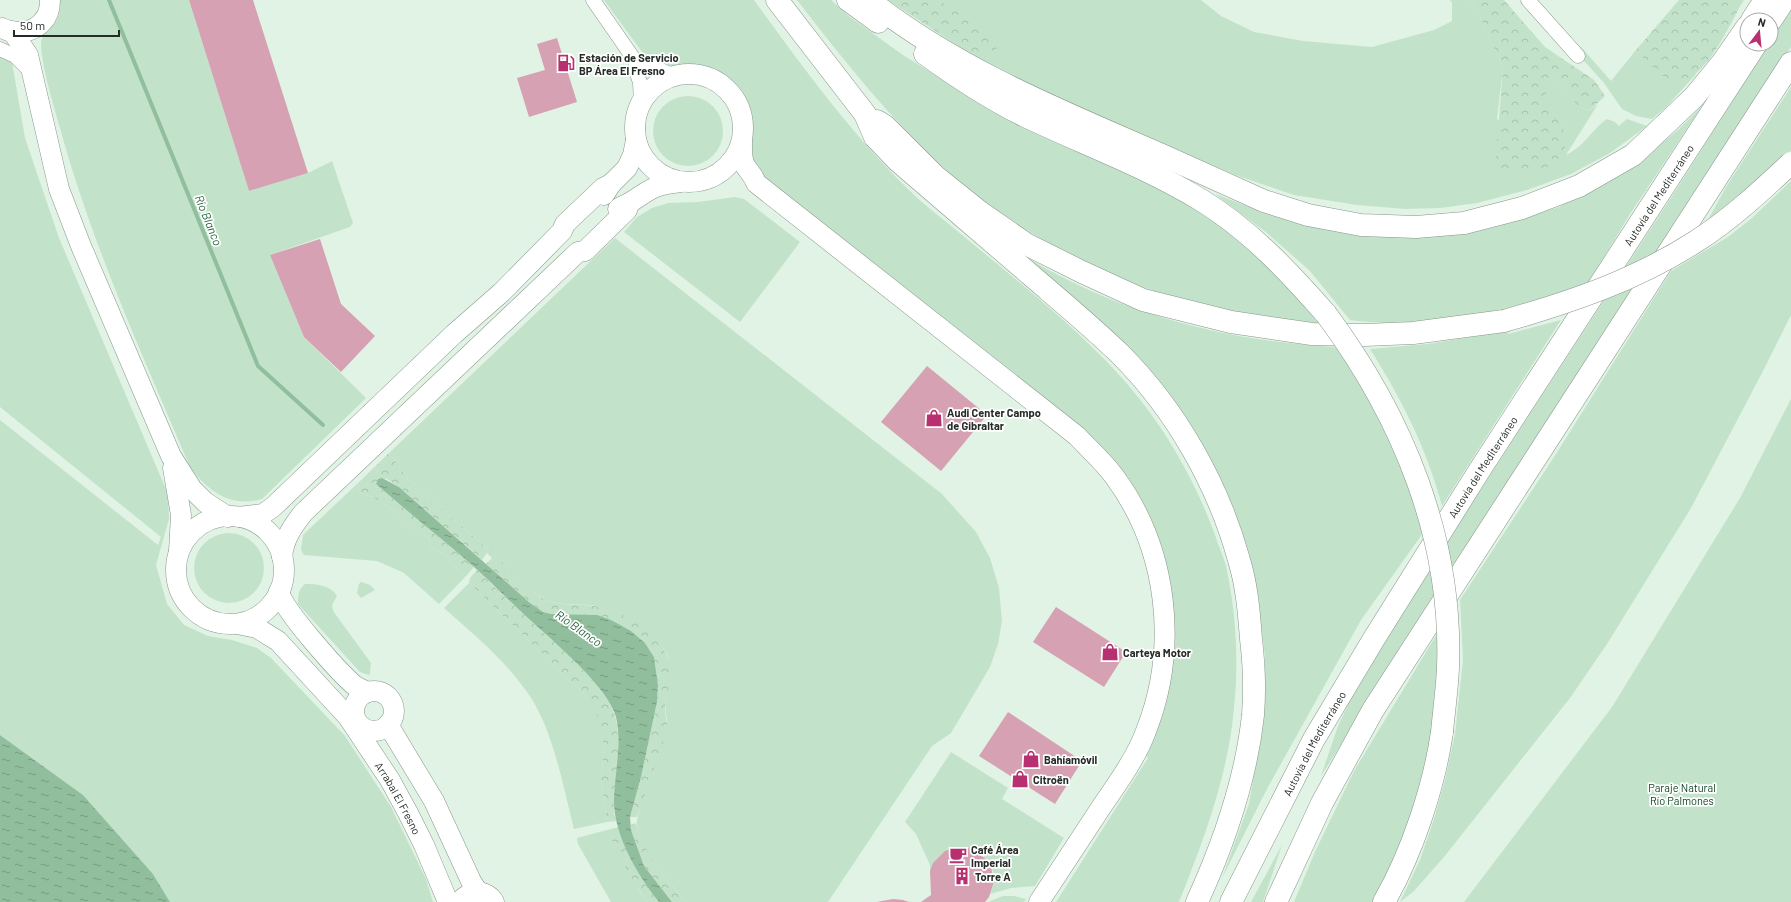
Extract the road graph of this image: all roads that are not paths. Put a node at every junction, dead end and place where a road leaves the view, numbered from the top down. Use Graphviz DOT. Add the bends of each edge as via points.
graph roads {
  1 [pos="50,0"];
  2 [pos="593,0"];
  3 [pos="777,0"];
  4 [pos="848,0"];
  5 [pos="868,0"];
  6 [pos="1528,0"];
  7 [pos="1765,0"];
  8 [pos="1784,0"];
  9 [pos="1757,12"];
  10 [pos="1776,12"];
  11 [pos="38,26"];
  12 [pos="6,29"];
  13 [pos="1739,39"];
  14 [pos="0,49"];
  15 [pos="1751,52"];
  16 [pos="1578,56"];
  17 [pos="636,62"];
  18 [pos="1791,63"];
  19 [pos="30,65"];
  20 [pos="674,76"];
  21 [pos="640,104"];
  22 [pos="865,114"];
  23 [pos="636,140"];
  24 [pos="742,142"];
  25 [pos="1791,163"];
  26 [pos="704,180"];
  27 [pos="682,182"];
  28 [pos="756,183"];
  29 [pos="454,334"];
  30 [pos="464,360"];
  31 [pos="171,456"];
  32 [pos="234,517"];
  33 [pos="179,554"];
  34 [pos="282,557"];
  35 [pos="279,591"];
  36 [pos="236,624"];
  37 [pos="368,692"];
  38 [pos="334,702"];
  39 [pos="355,715"];
  40 [pos="389,723"];
  41 [pos="370,730"];
  42 [pos="486,897"];
  43 [pos="448,902"];
  44 [pos="454,902"];
  45 [pos="460,902"];
  46 [pos="1039,902"];
  47 [pos="1197,902"];
  48 [pos="1231,902"];
  49 [pos="1276,902"];
  50 [pos="1384,902"];
  1 -- 11 [label="street" via="47,14"];
  2 -- 17 [label="street"];
  3 -- 22 [label="highway"];
  4 -- 50 [label="highway, bridge" via="963,81 1024,116 1159,177 1230,219 1296,279 1326,314 1367,373 1393,420 1415,470 1431,522 1439,560 1447,625 1448,668 1442,732 1432,783 1406,858"];
  5 -- 13 [label="highway" via="945,52 1010,88 1264,201 1308,215 1361,225 1416,227 1464,223 1522,208 1579,186 1633,155 1694,98"];
  6 -- 16 [label="street"];
  7 -- 9 [label="highway"];
  8 -- 10 [label="highway"];
  11 -- 12 [label="street" via="23,32"];
  11 -- 19 [label="street" via="31,39"];
  12 -- 19 [label="street"];
  14 -- 19 [label="street"];
  15 -- 48 [label="highway, Autovía del Mediterráneo" via="1479,471 1367,649 1314,739"];
  17 -- 20 [label="street" via="643,62"];
  17 -- 21 [label="street" via="635,69 640,82"];
  18 -- 49 [label="highway" via="1373,710 1322,803"];
  19 -- 31 [label="street" via="59,189"];
  20 -- 21 [label="street" via="654,87"];
  20 -- 24 [label="street" via="686,74 708,78 727,90 740,108 744,130"];
  21 -- 23 [label="street" via="636,119"];
  22 -- 25 [label="highway, bridge" via="885,126 935,176 980,212 1026,244 1082,272 1143,300 1231,322 1312,334 1365,336 1413,333 1504,321 1570,302 1646,270 1695,242 1756,196"];
  22 -- 47 [label="highway" via="875,137 898,161 1121,355 1153,392 1206,473 1240,561 1248,602 1254,670 1253,714 1246,757 1218,854"];
  23 -- 27 [label="street" via="651,167 665,176"];
  23 -- 29 [label="street" via="633,155 626,168 611,184 603,188 565,224 562,231 502,292"];
  24 -- 26 [label="street" via="728,166 715,176"];
  24 -- 28 [label="street" via="743,159"];
  26 -- 27 [label="street"];
  26 -- 28 [label="street" via="726,178"];
  27 -- 30 [label="street" via="660,185 622,205 578,246 578,252"];
  28 -- 46 [label="street" via="1077,436 1114,476 1141,522 1159,573 1166,626 1162,680 1146,732 1120,779"];
  29 -- 30 [label="street"];
  29 -- 32 [label="street" via="273,507 263,514"];
  30 -- 34 [label="street" via="303,513 284,542"];
  31 -- 32 [label="street" via="192,489 205,502"];
  31 -- 33 [label="street" via="181,515"];
  32 -- 33 [label="street" via="208,521 199,526 185,540"];
  32 -- 34 [label="street" via="248,520 266,531"];
  33 -- 36 [label="street" via="176,569 179,589 190,607 216,622"];
  34 -- 35 [label="street" via="283,576"];
  35 -- 36 [label="street" via="265,611"];
  35 -- 37 [label="street" via="282,601 299,624 354,685"];
  36 -- 38 [label="street, Arrabal El Fresno" via="268,633 300,663"];
  37 -- 39 [label="street" via="358,700"];
  37 -- 40 [label="street" via="381,693 391,699 394,713"];
  38 -- 39 [label="street, Arrabal El Fresno"];
  38 -- 43 [label="street, Arrabal El Fresno" via="348,717 390,780 424,845"];
  39 -- 41 [label="street" via="361,726"];
  40 -- 41 [label="street" via="380,730"];
  40 -- 42 [label="street" via="434,801 471,881"];
  41 -- 44 [label="street, Arrabal El Fresno" via="372,744 404,792 437,856"];
  42 -- 45 [label="street" via="466,896"];
}
